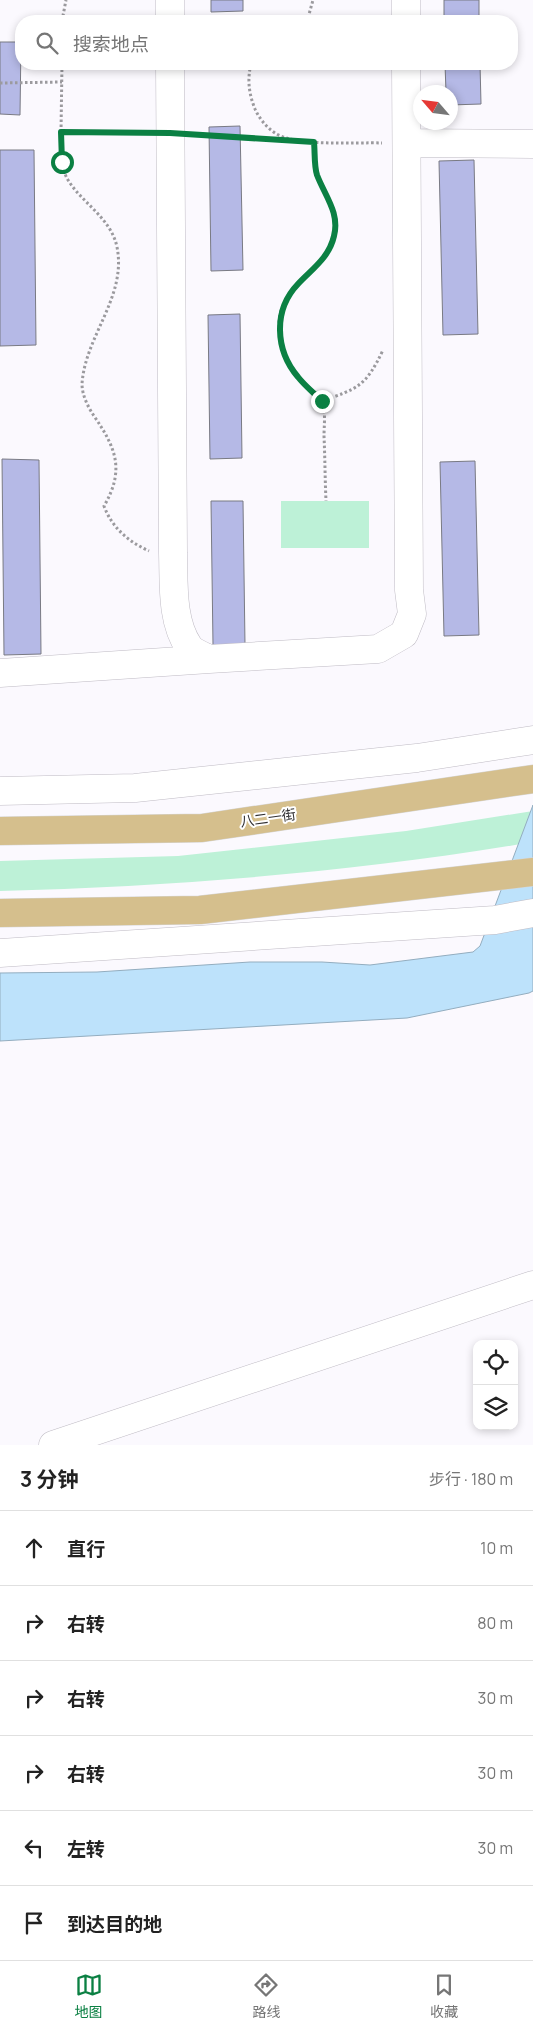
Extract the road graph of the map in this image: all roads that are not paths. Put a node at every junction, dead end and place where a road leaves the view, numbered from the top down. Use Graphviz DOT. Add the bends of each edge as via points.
graph roads {
  1 [pos="170,0"];
  2 [pos="170,15"];
  3 [pos="170,70"];
  4 [pos="406,70"];
  5 [pos="407,143"];
  6 [pos="533,144"];
  7 [pos="209,659"];
  8 [pos="0,673"];
  9 [pos="533,740"];
  10 [pos="533,780"];
  11 [pos="0,792"];
  12 [pos="0,831"];
  13 [pos="533,872"];
  14 [pos="0,913"];
  15 [pos="533,914"];
  16 [pos="0,953"];
  17 [pos="533,1285"];
  18 [pos="53,1445"];
  1 -- 2 [label="street"];
  3 -- 7 [label="street" via="172,553 176,610 181,631 190,648"];
  4 -- 5 [label="street"];
  5 -- 6 [label="street"];
  5 -- 7 [label="street" via="409,580 412,614 404,634 378,649"];
  7 -- 8 [label="street"];
  9 -- 11 [label="street" via="417,758 135,788"];
  10 -- 12 [label="main road, 八二一街" via="202,828"];
  13 -- 14 [label="main road" via="200,910"];
  15 -- 16 [label="street" via="495,920"];
  17 -- 18 [label="street"];
}
